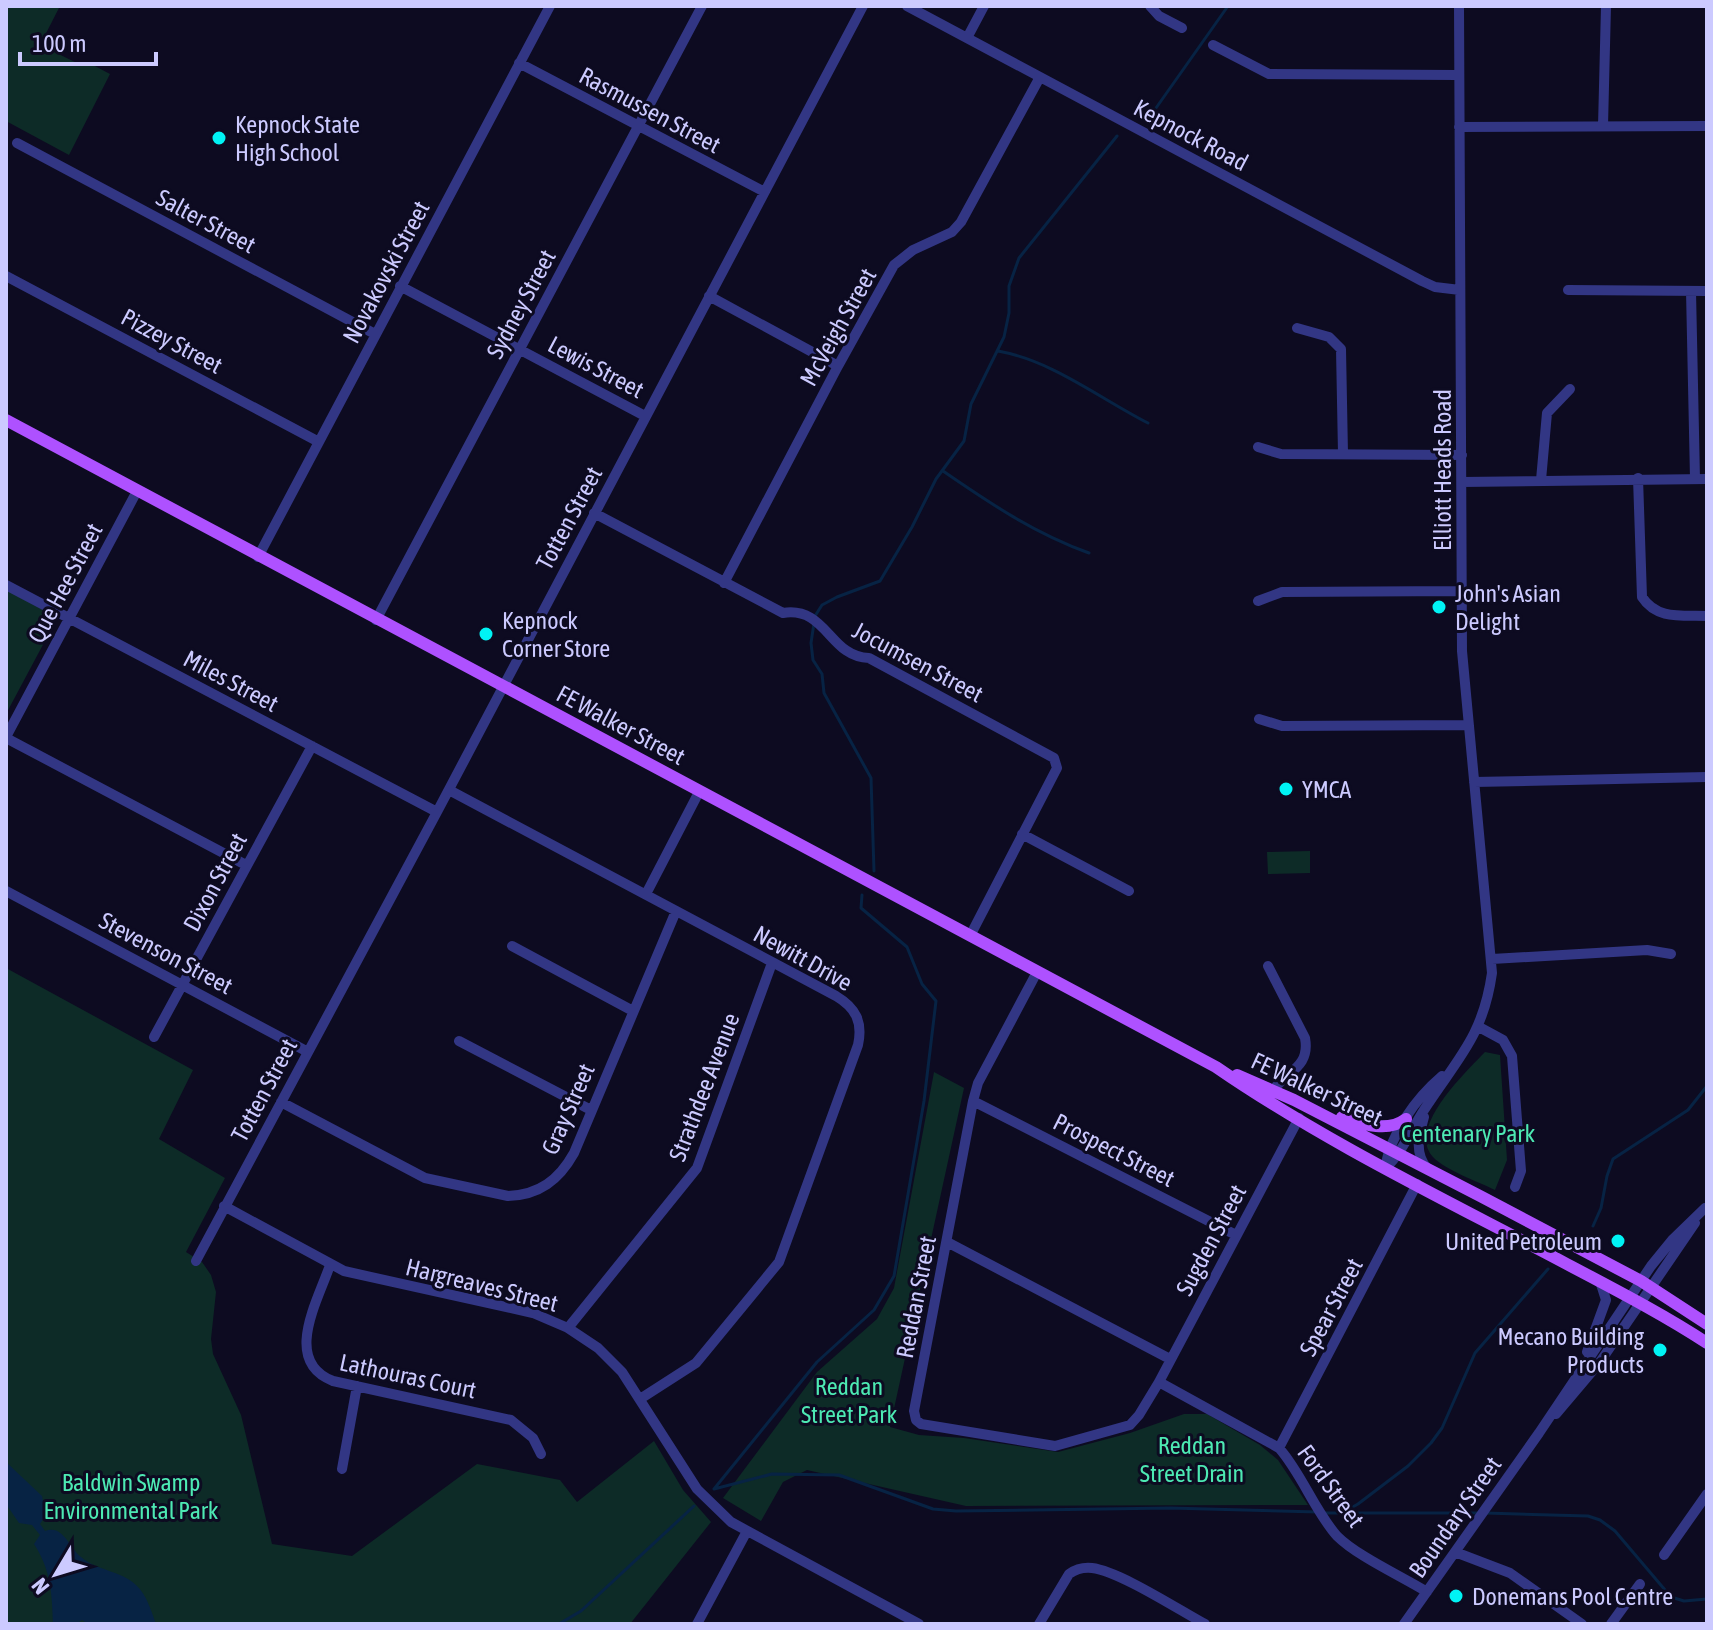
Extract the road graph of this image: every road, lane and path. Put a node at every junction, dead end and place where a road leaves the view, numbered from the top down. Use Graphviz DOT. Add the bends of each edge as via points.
graph roads {
  1 [pos="550,6"];
  2 [pos="702,6"];
  3 [pos="863,6"];
  4 [pos="907,6"];
  5 [pos="984,6"];
  6 [pos="1459,6"];
  7 [pos="1606,6"];
  8 [pos="1148,7"];
  9 [pos="1182,28"];
  10 [pos="967,38"];
  11 [pos="1213,45"];
  12 [pos="519,63"];
  13 [pos="1458,75"];
  14 [pos="1040,77"];
  15 [pos="639,126"];
  16 [pos="1603,126"];
  17 [pos="1707,126"];
  18 [pos="1459,127"];
  19 [pos="17,143"];
  20 [pos="763,191"];
  21 [pos="6,276"];
  22 [pos="400,286"];
  23 [pos="1460,290"];
  24 [pos="1568,290"];
  25 [pos="1691,291"];
  26 [pos="1707,291"];
  27 [pos="709,296"];
  28 [pos="1297,328"];
  29 [pos="375,334"];
  30 [pos="519,349"];
  31 [pos="838,366"];
  32 [pos="1570,389"];
  33 [pos="645,416"];
  34 [pos="6,420"];
  35 [pos="319,442"];
  36 [pos="1258,447"];
  37 [pos="1343,454"];
  38 [pos="1462,455"];
  39 [pos="1638,478"];
  40 [pos="1695,479"];
  41 [pos="1707,479"];
  42 [pos="1541,480"];
  43 [pos="1462,482"];
  44 [pos="137,491"];
  45 [pos="594,513"];
  46 [pos="258,557"];
  47 [pos="724,583"];
  48 [pos="6,585"];
  49 [pos="1461,591"];
  50 [pos="1258,601"];
  51 [pos="1707,616"];
  52 [pos="69,619"];
  53 [pos="376,620"];
  54 [pos="503,687"];
  55 [pos="1259,719"];
  56 [pos="1469,725"];
  57 [pos="6,738"];
  58 [pos="312,746"];
  59 [pos="1707,777"];
  60 [pos="1474,782"];
  61 [pos="449,790"];
  62 [pos="699,792"];
  63 [pos="437,812"];
  64 [pos="1022,834"];
  65 [pos="246,865"];
  66 [pos="6,891"];
  67 [pos="1129,891"];
  68 [pos="646,894"];
  69 [pos="676,911"];
  70 [pos="970,936"];
  71 [pos="512,946"];
  72 [pos="1671,954"];
  73 [pos="1492,959"];
  74 [pos="772,963"];
  75 [pos="1268,966"];
  76 [pos="1037,972"];
  77 [pos="183,984"];
  78 [pos="633,1011"];
  79 [pos="1479,1027"];
  80 [pos="154,1037"];
  81 [pos="459,1041"];
  82 [pos="308,1052"];
  83 [pos="1455,1064"];
  84 [pos="1270,1095"];
  85 [pos="1294,1100"];
  86 [pos="1430,1100"];
  87 [pos="973,1101"];
  88 [pos="281,1102"];
  89 [pos="591,1110"];
  90 [pos="1299,1118"];
  91 [pos="1406,1119"];
  92 [pos="1394,1151"];
  93 [pos="1386,1167"];
  94 [pos="1427,1168"];
  95 [pos="1417,1184"];
  96 [pos="1515,1187"];
  97 [pos="224,1206"];
  98 [pos="1706,1206"];
  99 [pos="1236,1235"];
  100 [pos="947,1242"];
  101 [pos="196,1261"];
  102 [pos="330,1265"];
  103 [pos="1600,1281"];
  104 [pos="1646,1284"];
  105 [pos="1636,1301"];
  106 [pos="1707,1324"];
  107 [pos="568,1328"];
  108 [pos="1707,1343"];
  109 [pos="1170,1359"];
  110 [pos="1576,1375"];
  111 [pos="1159,1382"];
  112 [pos="357,1386"];
  113 [pos="640,1399"];
  114 [pos="1539,1433"];
  115 [pos="1279,1448"];
  116 [pos="541,1454"];
  117 [pos="342,1469"];
  118 [pos="1707,1494"];
  119 [pos="747,1531"];
  120 [pos="1455,1552"];
  121 [pos="1664,1555"];
  122 [pos="1640,1584"];
  123 [pos="1427,1592"];
  124 [pos="697,1624"];
  125 [pos="919,1624"];
  126 [pos="1039,1624"];
  127 [pos="1205,1624"];
  128 [pos="1404,1624"];
  129 [pos="1582,1624"];
  130 [pos="1611,1624"];
  1 -- 12 [label="street, Novakovski Street"];
  2 -- 15 [label="street, Sydney Street"];
  3 -- 20 [label="street, Totten Street"];
  4 -- 10 [label="street, Kepnock Road"];
  5 -- 10 [label="street"];
  6 -- 13 [label="street, Elliott Heads Road"];
  7 -- 16 [label="street"];
  8 -- 9 [label="street"];
  10 -- 14 [label="street, Kepnock Road"];
  11 -- 13 [label="street" via="1269,74"];
  12 -- 15 [label="street, Rasmussen Street"];
  12 -- 22 [label="street, Novakovski Street"];
  13 -- 18 [label="street, Elliott Heads Road"];
  14 -- 23 [label="street, Kepnock Road" via="1422,281"];
  14 -- 31 [label="street, McVeigh Street" via="961,222 894,265"];
  15 -- 20 [label="street, Rasmussen Street"];
  15 -- 30 [label="street, Sydney Street"];
  16 -- 17 [label="street"];
  16 -- 18 [label="street"];
  18 -- 23 [label="street, Elliott Heads Road"];
  19 -- 29 [label="street, Salter Street"];
  20 -- 27 [label="street, Totten Street"];
  21 -- 35 [label="street, Pizzey Street"];
  22 -- 29 [label="street, Novakovski Street"];
  22 -- 30 [label="street, Lewis Street"];
  23 -- 38 [label="street, Elliott Heads Road"];
  24 -- 25 [label="street"];
  25 -- 26 [label="street"];
  25 -- 40 [label="street"];
  27 -- 31 [label="street"];
  27 -- 33 [label="street, Totten Street"];
  28 -- 37 [label="street" via="1329,337 1341,349"];
  29 -- 35 [label="street, Novakovski Street"];
  30 -- 33 [label="street, Lewis Street"];
  30 -- 53 [label="street, Sydney Street"];
  31 -- 47 [label="street, McVeigh Street"];
  32 -- 42 [label="street" via="1547,413"];
  33 -- 45 [label="street, Totten Street"];
  34 -- 44 [label="main road, FE Walker Street"];
  35 -- 46 [label="street, Novakovski Street"];
  36 -- 37 [label="street" via="1281,454"];
  37 -- 38 [label="street"];
  38 -- 43 [label="street, Elliott Heads Road"];
  39 -- 40 [label="street"];
  39 -- 42 [label="street"];
  39 -- 51 [label="street" via="1642,597 1650,608 1665,614"];
  40 -- 41 [label="street"];
  42 -- 43 [label="street"];
  43 -- 49 [label="street, Elliott Heads Road"];
  44 -- 46 [label="main road, FE Walker Street"];
  44 -- 52 [label="street, Que Hee Street"];
  45 -- 47 [label="street, Jocumsen Street"];
  45 -- 54 [label="street, Totten Street"];
  46 -- 53 [label="main road, FE Walker Street"];
  47 -- 64 [label="street, Jocumsen Street" via="783,613 803,613 855,657 869,658 1050,755 1057,768"];
  48 -- 52 [label="street, Miles Street"];
  49 -- 50 [label="street" via="1282,592"];
  49 -- 56 [label="street, Elliott Heads Road"];
  52 -- 57 [label="street, Que Hee Street"];
  52 -- 58 [label="street, Miles Street"];
  53 -- 54 [label="main road, FE Walker Street"];
  54 -- 61 [label="street, Totten Street"];
  54 -- 62 [label="main road, FE Walker Street"];
  55 -- 56 [label="street" via="1282,726"];
  56 -- 60 [label="street, Elliott Heads Road"];
  57 -- 65 [label="street"];
  58 -- 63 [label="street, Miles Street"];
  58 -- 65 [label="street, Dixon Street"];
  59 -- 60 [label="street"];
  60 -- 73 [label="street, Elliott Heads Road"];
  61 -- 63 [label="street, Totten Street"];
  61 -- 68 [label="street, Newitt Drive"];
  62 -- 68 [label="street"];
  62 -- 70 [label="main road, FE Walker Street"];
  63 -- 82 [label="street, Totten Street"];
  64 -- 67 [label="street"];
  64 -- 70 [label="street"];
  65 -- 77 [label="street, Dixon Street"];
  66 -- 77 [label="street, Stevenson Street"];
  68 -- 69 [label="street, Newitt Drive"];
  69 -- 74 [label="street, Newitt Drive"];
  69 -- 78 [label="street, Gray Street"];
  70 -- 76 [label="main road, FE Walker Street"];
  71 -- 78 [label="street"];
  72 -- 73 [label="street" via="1647,950"];
  73 -- 79 [label="street, Elliott Heads Road"];
  74 -- 107 [label="street, Strathdee Avenue" via="697,1168"];
  74 -- 113 [label="street, Newitt Drive" via="846,1002 858,1017 858,1045 779,1262 696,1363"];
  75 -- 84 [label="street" via="1308,1051"];
  76 -- 84 [label="main road, FE Walker Street"];
  76 -- 87 [label="street, Reddan Street"];
  77 -- 80 [label="street, Dixon Street"];
  77 -- 82 [label="street, Stevenson Street"];
  78 -- 89 [label="street, Gray Street"];
  79 -- 83 [label="street, Elliott Heads Road"];
  79 -- 96 [label="street" via="1503,1040 1512,1056 1521,1171"];
  81 -- 89 [label="street"];
  82 -- 88 [label="street, Totten Street"];
  83 -- 86 [label="street, Elliott Heads Road"];
  83 -- 91 [label="street, Elliott Heads Road"];
  84 -- 85 [label="main road, FE Walker Street"];
  84 -- 90 [label="main road, FE Walker Street"];
  85 -- 91 [label="main road" via="1367,1124 1392,1127"];
  85 -- 92 [label="main road, FE Walker Street"];
  86 -- 92 [label="street, Elliott Heads Road"];
  86 -- 94 [label="street" via="1418,1148"];
  87 -- 99 [label="street, Prospect Street"];
  87 -- 100 [label="street, Reddan Street"];
  88 -- 89 [label="street, Gray Street" via="425,1178 508,1196 531,1193 556,1179 574,1153"];
  88 -- 97 [label="street, Totten Street"];
  90 -- 93 [label="main road, FE Walker Street"];
  90 -- 99 [label="street, Sugden Street"];
  91 -- 92 [label="street, Elliott Heads Road"];
  92 -- 93 [label="street, Elliott Heads Road"];
  92 -- 94 [label="main road, FE Walker Street"];
  93 -- 95 [label="main road, FE Walker Street"];
  94 -- 104 [label="main road, FE Walker Street"];
  95 -- 103 [label="main road, FE Walker Street"];
  95 -- 115 [label="street, Spear Street"];
  97 -- 101 [label="street, Totten Street"];
  97 -- 102 [label="street, Hargreaves Street"];
  98 -- 104 [label="street, Boundary Street"];
  99 -- 109 [label="street, Sugden Street"];
  100 -- 109 [label="street"];
  100 -- 111 [label="street, Reddan Street" via="914,1411 921,1424 1061,1446 1130,1425"];
  102 -- 107 [label="street, Hargreaves Street" via="533,1313"];
  102 -- 112 [label="street, Lathouras Court" via="305,1347 320,1374"];
  103 -- 105 [label="main road, FE Walker Street"];
  103 -- 110 [label="street" via="1605,1305"];
  104 -- 105 [label="street, Boundary Street"];
  104 -- 106 [label="main road, FE Walker Street"];
  105 -- 108 [label="main road, FE Walker Street"];
  105 -- 110 [label="street, Boundary Street"];
  105 -- 114 [label="street, Boundary Street" via="1600,1362"];
  107 -- 113 [label="street, Hargreaves Street" via="609,1358"];
  109 -- 111 [label="street, Sugden Street"];
  110 -- 114 [label="street, Boundary Street"];
  111 -- 115 [label="street, Ford Street"];
  112 -- 116 [label="street, Lathouras Court" via="511,1420 533,1438"];
  112 -- 117 [label="street"];
  113 -- 119 [label="street, Hargreaves Street" via="692,1482 718,1513"];
  114 -- 120 [label="street, Boundary Street"];
  115 -- 123 [label="street, Ford Street" via="1344,1541"];
  118 -- 121 [label="street"];
  119 -- 124 [label="street"];
  119 -- 125 [label="street, Hargreaves Street"];
  120 -- 123 [label="street, Boundary Street"];
  120 -- 129 [label="street" via="1510,1573"];
  122 -- 130 [label="street"];
  123 -- 128 [label="street, Boundary Street"];
  126 -- 127 [label="street" via="1064,1580 1074,1570 1089,1568 1116,1576"];
}
